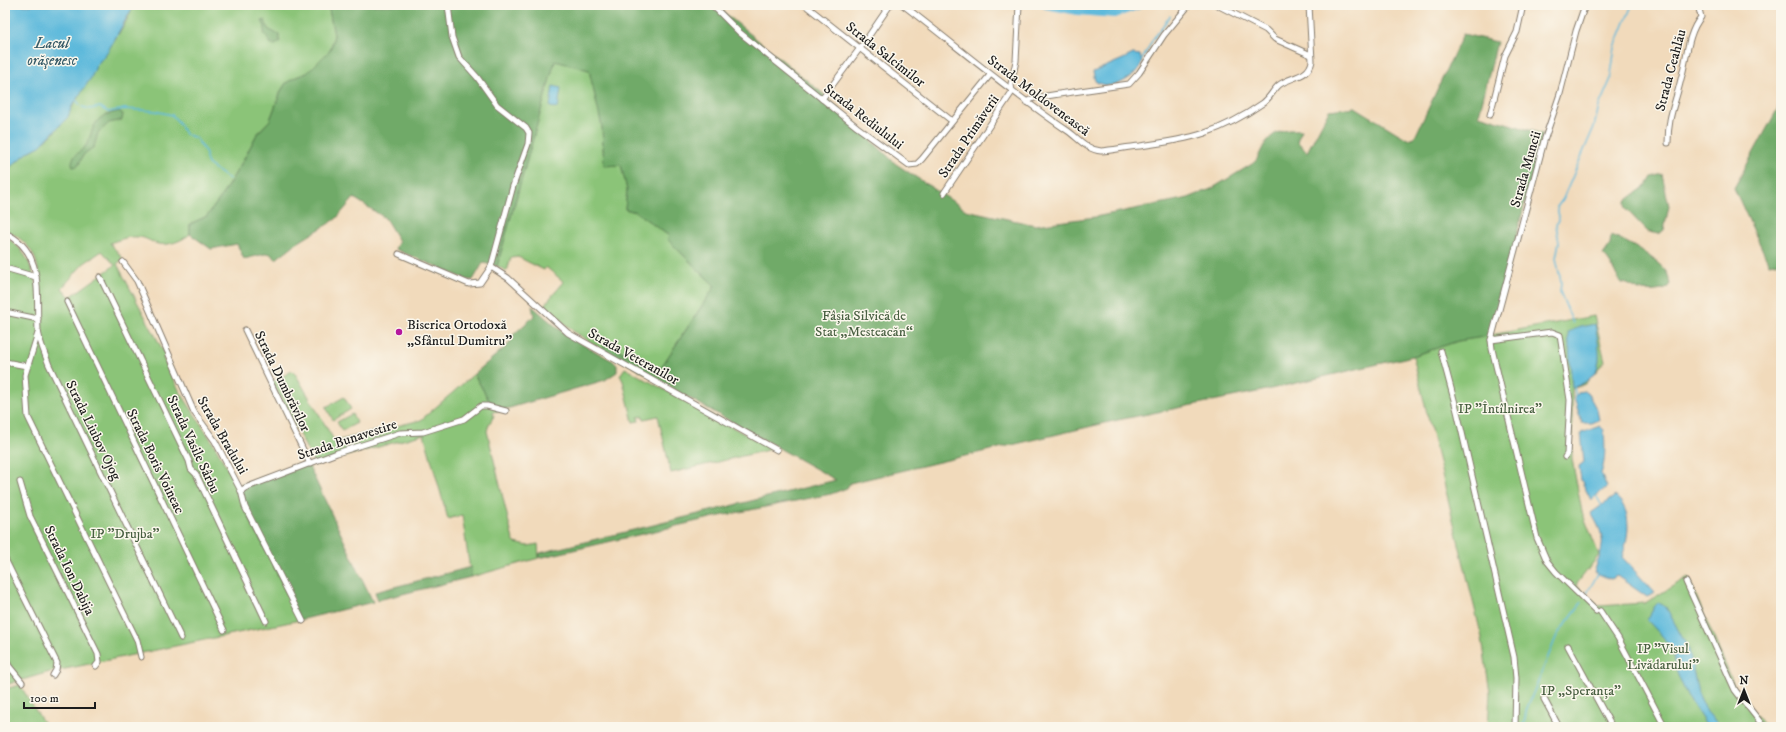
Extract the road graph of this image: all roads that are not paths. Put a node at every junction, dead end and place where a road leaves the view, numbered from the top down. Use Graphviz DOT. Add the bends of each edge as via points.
graph roads {
  1 [pos="448,5"];
  2 [pos="712,5"];
  3 [pos="805,5"];
  4 [pos="890,5"];
  5 [pos="903,5"];
  6 [pos="1019,5"];
  7 [pos="1188,5"];
  8 [pos="1217,5"];
  9 [pos="1523,5"];
  10 [pos="1585,5"];
  11 [pos="1698,5"];
  12 [pos="1309,6"];
  13 [pos="859,49"];
  14 [pos="1311,55"];
  15 [pos="990,75"];
  16 [pos="1012,92"];
  17 [pos="822,99"];
  18 [pos="1026,102"];
  19 [pos="1490,115"];
  20 [pos="952,121"];
  21 [pos="1668,144"];
  22 [pos="944,193"];
  23 [pos="5,233"];
  24 [pos="399,254"];
  25 [pos="123,262"];
  26 [pos="491,267"];
  27 [pos="5,268"];
  28 [pos="36,277"];
  29 [pos="100,277"];
  30 [pos="67,302"];
  31 [pos="5,312"];
  32 [pos="38,319"];
  33 [pos="245,330"];
  34 [pos="38,332"];
  35 [pos="1491,340"];
  36 [pos="1441,351"];
  37 [pos="5,364"];
  38 [pos="27,366"];
  39 [pos="506,411"];
  40 [pos="777,450"];
  41 [pos="1565,457"];
  42 [pos="310,464"];
  43 [pos="20,482"];
  44 [pos="241,491"];
  45 [pos="5,558"];
  46 [pos="1686,582"];
  47 [pos="303,621"];
  48 [pos="266,622"];
  49 [pos="224,630"];
  50 [pos="181,638"];
  51 [pos="1568,646"];
  52 [pos="141,657"];
  53 [pos="5,658"];
  54 [pos="96,666"];
  55 [pos="53,675"];
  56 [pos="22,682"];
  57 [pos="1544,699"];
  58 [pos="1515,727"];
  59 [pos="1559,727"];
  60 [pos="1612,727"];
  61 [pos="1665,727"];
  62 [pos="1764,727"];
  1 -- 26 [label="street" via="452,37 459,57 497,105 529,133 528,144 513,186"];
  2 -- 17 [label="street, Strada Rediulului" via="739,32"];
  3 -- 13 [label="street, Strada Salcîmilor"];
  4 -- 13 [label="street"];
  5 -- 15 [label="street, Strada Moldovenească"];
  6 -- 16 [label="street"];
  7 -- 18 [label="street" via="1164,35 1140,74 1129,84 1034,98"];
  8 -- 14 [label="street" via="1266,30 1276,39"];
  9 -- 19 [label="street" via="1517,32 1505,56"];
  10 -- 35 [label="street, Strada Muncii" via="1542,148"];
  11 -- 21 [label="street, Strada Ceahlău" via="1701,17 1692,30 1681,81 1672,105 1668,123"];
  12 -- 14 [label="street, Strada Moldovenească"];
  13 -- 17 [label="street"];
  13 -- 20 [label="street, Strada Salcîmilor"];
  14 -- 18 [label="street, Strada Moldovenească" via="1310,69 1306,73 1285,81 1265,101 1227,125 1194,138 1096,150 1087,147"];
  15 -- 16 [label="street, Strada Moldovenească"];
  15 -- 20 [label="street, Strada Rediulului"];
  16 -- 18 [label="street, Strada Moldovenească"];
  16 -- 22 [label="street, Strada Primăverii"];
  17 -- 20 [label="street, Strada Rediulului" via="909,165 920,162"];
  23 -- 28 [label="street, Strada Liubov Ojog" via="15,238 30,254"];
  24 -- 26 [label="street" via="473,285 480,283"];
  25 -- 44 [label="street, Strada Bradului" via="137,281 194,412 215,441"];
  26 -- 40 [label="street, Strada Veteranilor" via="508,278 568,333"];
  27 -- 28 [label="street"];
  28 -- 32 [label="street, Strada Liubov Ojog"];
  29 -- 48 [label="street, Strada Vasile Sârbu"];
  30 -- 49 [label="street, Strada Boris Voineac"];
  31 -- 32 [label="street"];
  32 -- 34 [label="street, Strada Liubov Ojog"];
  33 -- 42 [label="street, Strada Dumbrăvilor"];
  34 -- 38 [label="street"];
  34 -- 50 [label="street, Strada Liubov Ojog" via="58,385"];
  35 -- 41 [label="street" via="1552,332 1560,335 1570,400"];
  35 -- 61 [label="street" via="1537,538 1547,561 1598,611 1616,634"];
  36 -- 58 [label="street" via="1514,657"];
  37 -- 38 [label="street"];
  38 -- 52 [label="street" via="26,400 30,422 137,640"];
  39 -- 42 [label="street, Strada Bunavestire" via="482,406 464,419 423,432 400,433"];
  42 -- 44 [label="street, Strada Bunavestire"];
  43 -- 54 [label="street, Strada Ion Dabija" via="30,516 98,654 99,662"];
  44 -- 47 [label="street, Strada Bradului" via="245,507"];
  45 -- 55 [label="street" via="57,663"];
  46 -- 62 [label="street" via="1735,690"];
  51 -- 60 [label="street"];
  53 -- 56 [label="street"];
  57 -- 59 [label="street"];
}
